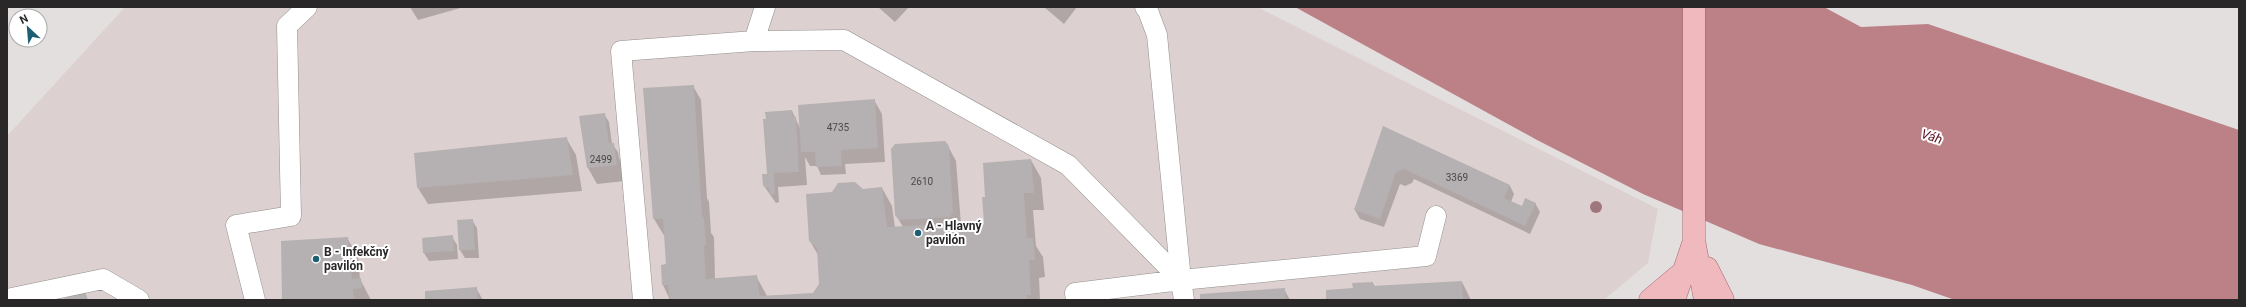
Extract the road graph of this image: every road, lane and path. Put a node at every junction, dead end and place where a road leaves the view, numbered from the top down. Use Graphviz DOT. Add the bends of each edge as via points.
graph roads {
  1 [pos="308,7"];
  2 [pos="765,7"];
  3 [pos="1145,7"];
  4 [pos="1694,7"];
  5 [pos="754,40"];
  6 [pos="1436,216"];
  7 [pos="1694,240"];
  8 [pos="1682,273"];
  9 [pos="1181,280"];
  10 [pos="7,299"];
  11 [pos="139,300"];
  12 [pos="255,300"];
  13 [pos="643,300"];
  14 [pos="1076,300"];
  15 [pos="1184,300"];
  16 [pos="1650,300"];
  17 [pos="1674,300"];
  18 [pos="1705,300"];
  19 [pos="1723,300"];
  1 -- 12 [label="lane" via="287,26 291,216 236,225"];
  2 -- 5 [label="lane"];
  3 -- 9 [label="lane" via="1157,35"];
  4 -- 7 [label="main road"];
  5 -- 9 [label="lane" via="844,40 1068,165"];
  5 -- 13 [label="lane" via="621,51"];
  6 -- 9 [label="lane" via="1426,256"];
  7 -- 8 [label="main road"];
  7 -- 18 [label="main road"];
  7 -- 19 [label="main road"];
  8 -- 16 [label="main road"];
  8 -- 17 [label="main road"];
  9 -- 14 [label="lane" via="1075,293"];
  9 -- 15 [label="lane"];
  10 -- 11 [label="lane" via="104,278"];
}
